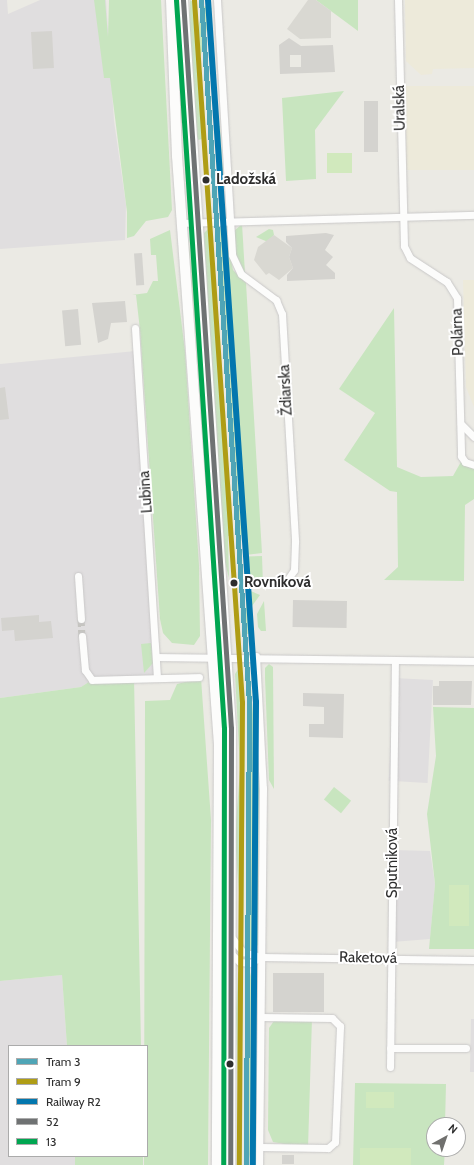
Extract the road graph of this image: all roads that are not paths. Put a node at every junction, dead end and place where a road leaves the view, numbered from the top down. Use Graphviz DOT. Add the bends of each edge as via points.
graph roads {
  1 [pos="171,0"];
  2 [pos="183,0"];
  3 [pos="217,0"];
  4 [pos="398,0"];
  5 [pos="474,215"];
  6 [pos="403,217"];
  7 [pos="230,220"];
  8 [pos="196,222"];
  9 [pos="182,223"];
  10 [pos="134,328"];
  11 [pos="461,424"];
  12 [pos="474,437"];
  13 [pos="474,465"];
  14 [pos="78,576"];
  15 [pos="288,579"];
  16 [pos="81,619"];
  17 [pos="82,636"];
  18 [pos="214,656"];
  19 [pos="227,656"];
  20 [pos="256,656"];
  21 [pos="157,657"];
  22 [pos="395,660"];
  23 [pos="474,661"];
  24 [pos="157,676"];
  25 [pos="199,677"];
  26 [pos="232,938"];
  27 [pos="219,942"];
  28 [pos="231,957"];
  29 [pos="261,957"];
  30 [pos="392,958"];
  31 [pos="474,960"];
  32 [pos="247,963"];
  33 [pos="260,973"];
  34 [pos="231,977"];
  35 [pos="261,1017"];
  36 [pos="390,1048"];
  37 [pos="466,1048"];
  38 [pos="390,1067"];
  39 [pos="260,1147"];
  40 [pos="217,1165"];
  41 [pos="230,1165"];
  42 [pos="259,1165"];
  1 -- 9 [label="main road"];
  2 -- 8 [label="main road"];
  3 -- 7 [label="street, Ždiarska"];
  4 -- 6 [label="street, Uralská"];
  5 -- 6 [label="street"];
  6 -- 7 [label="street"];
  6 -- 11 [label="street, Polárna" via="404,246 408,255 447,282 457,298"];
  7 -- 8 [label="street"];
  7 -- 15 [label="street, Ždiarska" via="232,255 238,270 276,300 282,314 295,542 294,570"];
  8 -- 9 [label="street"];
  8 -- 19 [label="main road"];
  9 -- 18 [label="main road"];
  10 -- 21 [label="street, Lubina"];
  11 -- 12 [label="street"];
  11 -- 13 [label="street, Polárna" via="461,456 465,462"];
  14 -- 16 [label="street"];
  17 -- 24 [label="street" via="85,670 92,680"];
  18 -- 19 [label="street"];
  18 -- 21 [label="street"];
  18 -- 27 [label="main road" via="219,745"];
  19 -- 20 [label="street"];
  19 -- 26 [label="main road" via="232,767"];
  20 -- 22 [label="street"];
  20 -- 29 [label="street" via="263,788"];
  21 -- 24 [label="street, Lubina"];
  22 -- 23 [label="street"];
  22 -- 30 [label="street, Sputniková"];
  24 -- 25 [label="street"];
  26 -- 28 [label="main road"];
  26 -- 29 [label="street, Raketová" via="243,952"];
  27 -- 28 [label="street"];
  27 -- 40 [label="main road"];
  28 -- 32 [label="street"];
  28 -- 34 [label="main road"];
  29 -- 30 [label="street, Raketová"];
  29 -- 32 [label="street, Raketová"];
  29 -- 33 [label="street"];
  30 -- 31 [label="street, Raketová"];
  30 -- 36 [label="street, Sputniková"];
  32 -- 33 [label="street"];
  32 -- 34 [label="street, Raketová"];
  33 -- 35 [label="street"];
  34 -- 41 [label="main road"];
  35 -- 39 [label="street"];
  35 -- 39 [label="street" via="332,1018 338,1022 340,1038 335,1142 328,1148"];
  36 -- 37 [label="street"];
  36 -- 38 [label="street, Sputniková"];
  39 -- 42 [label="street"];
}
